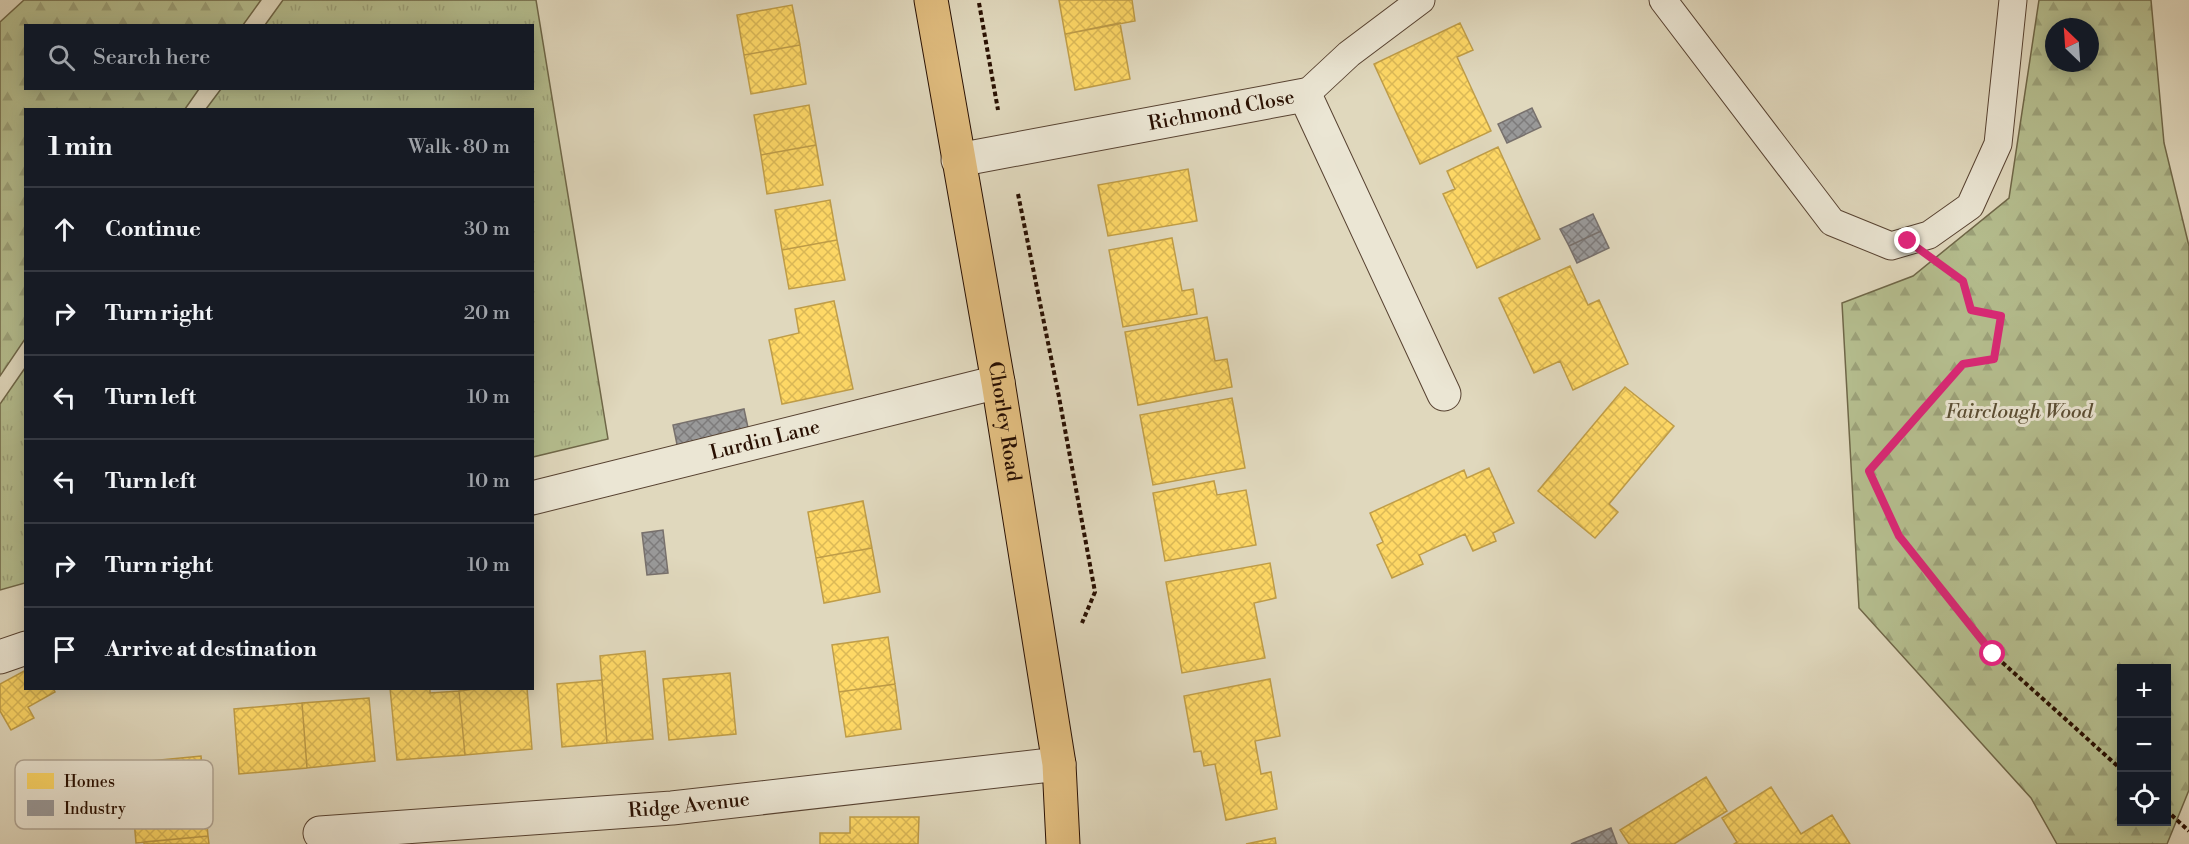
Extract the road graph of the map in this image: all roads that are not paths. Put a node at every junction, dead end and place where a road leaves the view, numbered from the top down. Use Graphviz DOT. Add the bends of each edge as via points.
graph roads {
  1 [pos="931,0"];
  2 [pos="1421,0"];
  3 [pos="1663,0"];
  4 [pos="2013,0"];
  5 [pos="1305,96"];
  6 [pos="958,160"];
  7 [pos="998,382"];
  8 [pos="1444,394"];
  9 [pos="534,498"];
  10 [pos="24,649"];
  11 [pos="0,657"];
  12 [pos="1059,764"];
  13 [pos="320,833"];
  14 [pos="1063,844"];
  1 -- 6 [label="main road, Chorley Road"];
  2 -- 5 [label="lane" via="1349,54"];
  3 -- 4 [label="lane" via="1832,222 1891,246 1929,235 1970,206 1998,144"];
  5 -- 6 [label="street, Richmond Close"];
  5 -- 8 [label="street, Richmond Close"];
  6 -- 7 [label="main road, Chorley Road"];
  7 -- 9 [label="street, Lurdin Lane"];
  7 -- 12 [label="main road, Chorley Road"];
  10 -- 11 [label="street"];
  12 -- 13 [label="street, Ridge Avenue" via="672,808"];
  12 -- 14 [label="main road, Chorley Road"];
}
